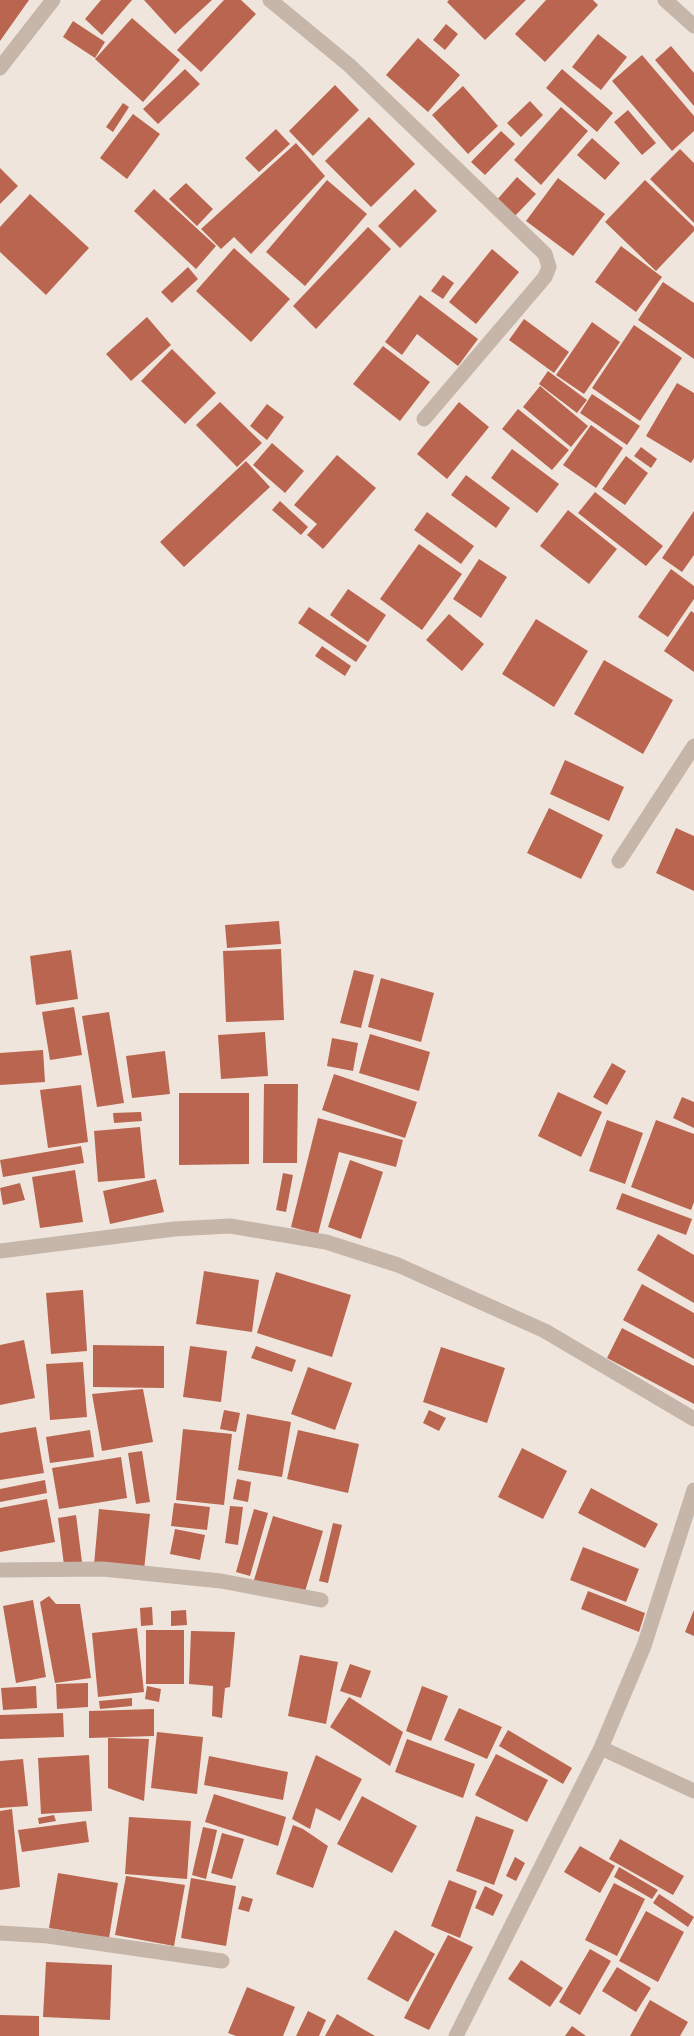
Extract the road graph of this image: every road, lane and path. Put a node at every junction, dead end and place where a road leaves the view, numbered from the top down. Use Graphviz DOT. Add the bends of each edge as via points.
graph roads {
  1 [pos="52,0"];
  2 [pos="270,0"];
  3 [pos="665,0"];
  4 [pos="694,26"];
  5 [pos="0,68"];
  6 [pos="424,419"];
  7 [pos="694,746"];
  8 [pos="619,861"];
  9 [pos="0,1251"];
  10 [pos="694,1419"];
  11 [pos="694,1490"];
  12 [pos="0,1570"];
  13 [pos="321,1600"];
  14 [pos="601,1748"];
  15 [pos="694,1791"];
  16 [pos="0,1933"];
  17 [pos="222,1961"];
  18 [pos="456,2036"];
  1 -- 5 [label="street"];
  2 -- 6 [label="street" via="349,65 545,255 549,267 545,277"];
  3 -- 4 [label="street"];
  7 -- 8 [label="street"];
  9 -- 10 [label="street" via="174,1229 230,1226 326,1242 398,1265 545,1331"];
  11 -- 14 [label="street" via="644,1646"];
  12 -- 13 [label="street" via="103,1569 221,1581"];
  14 -- 15 [label="street"];
  14 -- 18 [label="street"];
  16 -- 17 [label="street" via="48,1936"];
}
